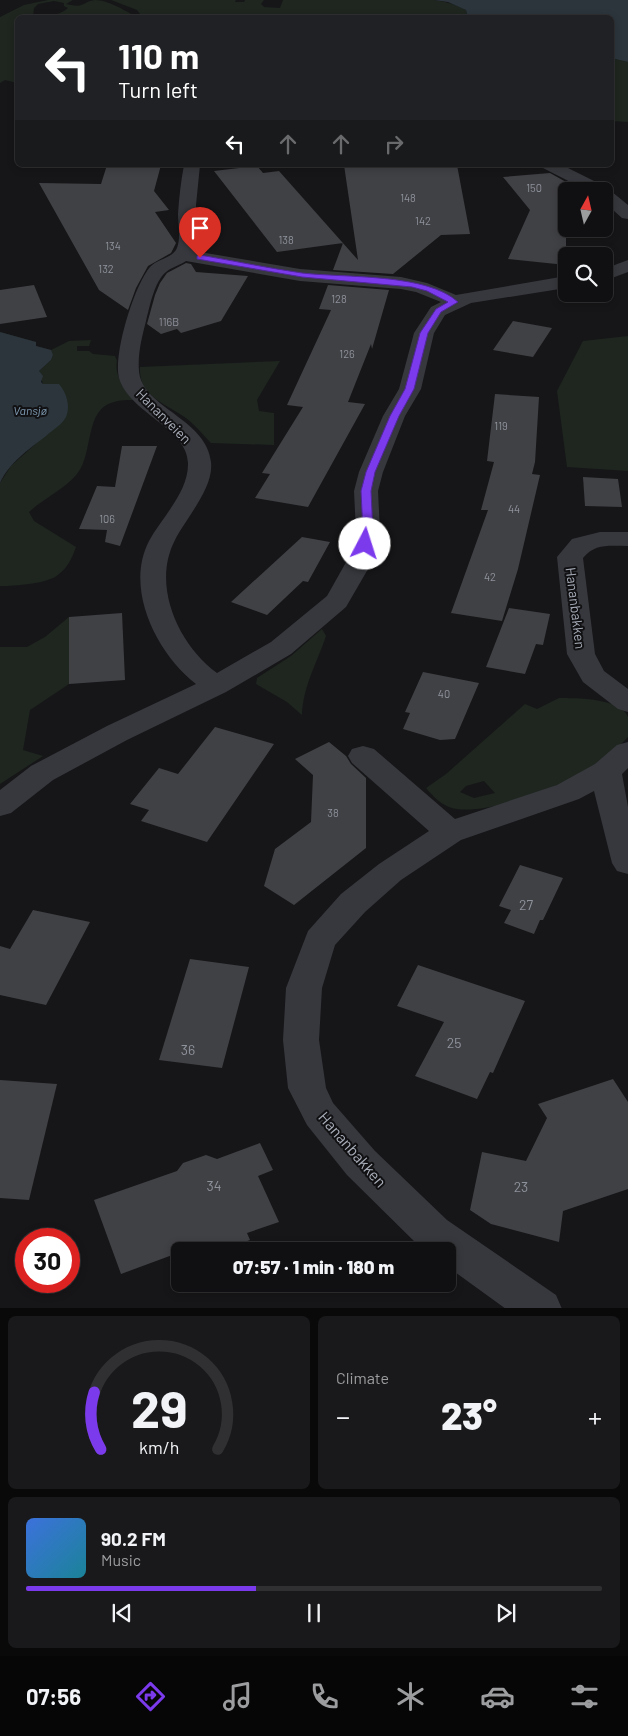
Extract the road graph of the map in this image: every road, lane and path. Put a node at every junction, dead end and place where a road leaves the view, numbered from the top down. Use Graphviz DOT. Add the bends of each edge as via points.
graph roads {
  1 [pos="192,167"];
  2 [pos="553,167"];
  3 [pos="582,182"];
  4 [pos="613,202"];
  5 [pos="628,214"];
  6 [pos="183,255"];
  7 [pos="628,266"];
  8 [pos="613,272"];
  9 [pos="558,283"];
  10 [pos="454,302"];
  11 [pos="628,539"];
  12 [pos="216,686"];
  13 [pos="628,703"];
  14 [pos="362,756"];
  15 [pos="617,762"];
  16 [pos="0,806"];
  17 [pos="450,832"];
  18 [pos="628,862"];
  19 [pos="541,1308"];
  1 -- 6 [label="street"];
  2 -- 3 [label="street"];
  4 -- 5 [label="street"];
  6 -- 10 [label="street" via="302,275 412,285 430,289"];
  6 -- 12 [label="street, Hananveien" via="159,268 150,282 136,321 130,378 136,390 196,449 200,464 193,487 160,544 153,582 174,644 187,662"];
  7 -- 8 [label="street"];
  9 -- 10 [label="street"];
  10 -- 12 [label="street" via="438,311 424,333 410,389 394,416 371,472 366,491 368,532 362,557 342,594 281,648"];
  11 -- 13 [label="street, Hananbakken" via="600,539 581,544 570,557 582,654 593,676"];
  12 -- 16 [label="street" via="42,773"];
  14 -- 17 [label="street"];
  15 -- 17 [label="street, Hananbakken" via="568,792"];
  15 -- 18 [label="street, Hananbakken" via="613,810"];
  17 -- 19 [label="street, Hananbakken" via="382,878 353,903 320,940 304,988 301,1040 307,1088 320,1114 361,1163 434,1233"];
}
